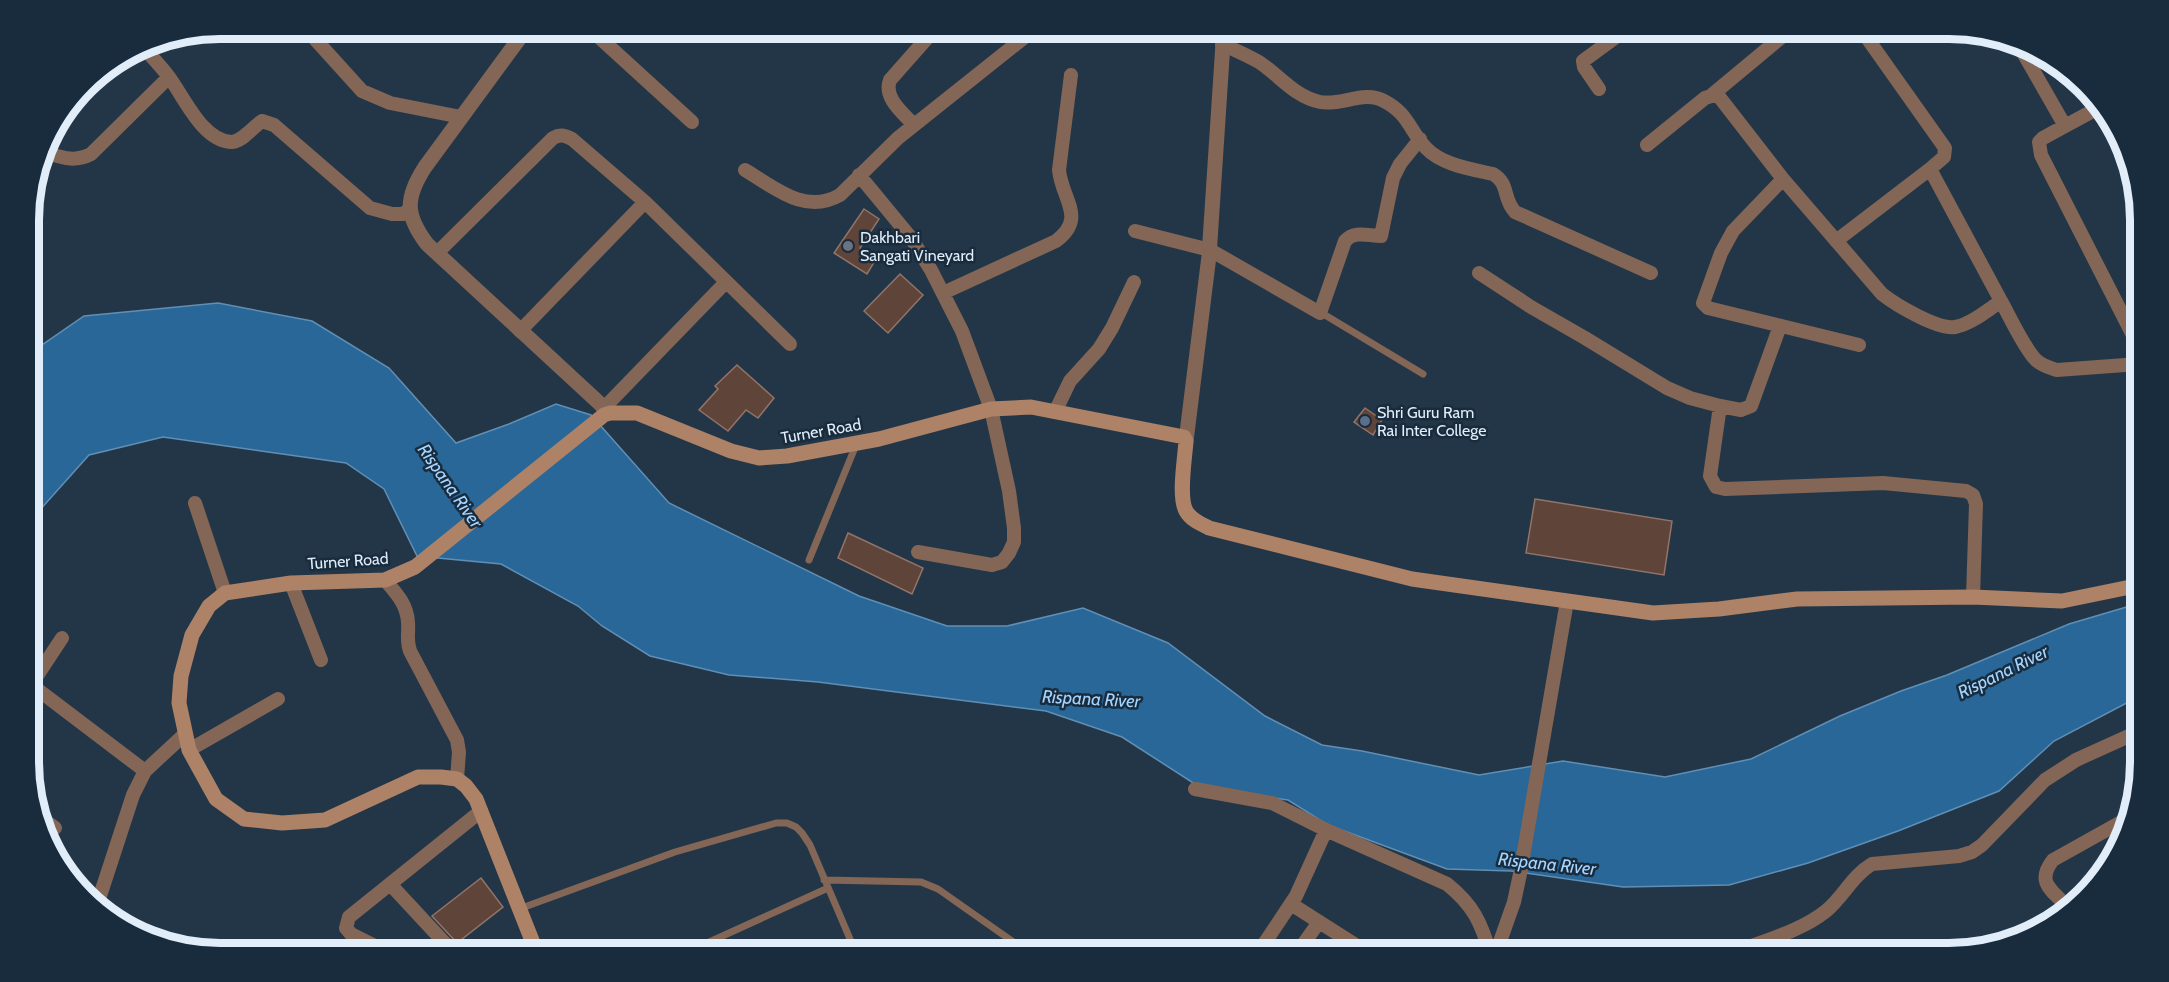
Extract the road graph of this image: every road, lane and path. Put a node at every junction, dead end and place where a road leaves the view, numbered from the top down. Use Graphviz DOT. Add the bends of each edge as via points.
graph roads {
  1 [pos="315,39"];
  2 [pos="519,39"];
  3 [pos="601,39"];
  4 [pos="926,39"];
  5 [pos="1022,39"];
  6 [pos="1223,39"];
  7 [pos="1613,39"];
  8 [pos="1779,39"];
  9 [pos="1868,39"];
  10 [pos="1222,44"];
  11 [pos="149,54"];
  12 [pos="2025,56"];
  13 [pos="1071,75"];
  14 [pos="169,77"];
  15 [pos="1599,89"];
  16 [pos="1713,94"];
  17 [pos="2093,111"];
  18 [pos="461,117"];
  19 [pos="692,122"];
  20 [pos="914,125"];
  21 [pos="2065,126"];
  22 [pos="1419,139"];
  23 [pos="1647,146"];
  24 [pos="52,154"];
  25 [pos="1930,169"];
  26 [pos="745,170"];
  27 [pos="859,175"];
  28 [pos="1783,179"];
  29 [pos="645,202"];
  30 [pos="411,209"];
  31 [pos="1135,231"];
  32 [pos="1836,242"];
  33 [pos="1210,250"];
  34 [pos="437,253"];
  35 [pos="1479,273"];
  36 [pos="1651,273"];
  37 [pos="726,282"];
  38 [pos="1134,282"];
  39 [pos="943,293"];
  40 [pos="2001,301"];
  41 [pos="1320,312"];
  42 [pos="1780,326"];
  43 [pos="2130,329"];
  44 [pos="520,331"];
  45 [pos="790,344"];
  46 [pos="1859,345"];
  47 [pos="2130,365"];
  48 [pos="1423,374"];
  49 [pos="1720,406"];
  50 [pos="991,409"];
  51 [pos="605,412"];
  52 [pos="1055,412"];
  53 [pos="1186,441"];
  54 [pos="856,443"];
  55 [pos="195,503"];
  56 [pos="918,552"];
  57 [pos="808,560"];
  58 [pos="385,580"];
  59 [pos="291,583"];
  60 [pos="2130,587"];
  61 [pos="225,592"];
  62 [pos="1973,597"];
  63 [pos="1567,601"];
  64 [pos="62,638"];
  65 [pos="321,660"];
  66 [pos="39,672"];
  67 [pos="39,693"];
  68 [pos="278,699"];
  69 [pos="185,734"];
  70 [pos="2130,736"];
  71 [pos="189,750"];
  72 [pos="145,771"];
  73 [pos="457,779"];
  74 [pos="1195,789"];
  75 [pos="481,811"];
  76 [pos="2119,823"];
  77 [pos="1326,830"];
  78 [pos="824,880"];
  79 [pos="390,884"];
  80 [pos="828,888"];
  81 [pos="100,897"];
  82 [pos="2063,902"];
  83 [pos="1291,904"];
  84 [pos="519,909"];
  85 [pos="1319,922"];
  86 [pos="369,943"];
  87 [pos="445,943"];
  88 [pos="533,943"];
  89 [pos="707,943"];
  90 [pos="852,943"];
  91 [pos="1015,943"];
  92 [pos="1265,943"];
  93 [pos="1304,943"];
  94 [pos="1352,943"];
  95 [pos="1490,943"];
  96 [pos="1498,943"];
  97 [pos="1759,943"];
  1 -- 18 [label="street" via="362,91 390,103"];
  2 -- 18 [label="street"];
  3 -- 19 [label="street"];
  4 -- 20 [label="street" via="888,86 889,96"];
  5 -- 20 [label="street"];
  6 -- 10 [label="street"];
  7 -- 15 [label="street" via="1584,61"];
  8 -- 16 [label="street"];
  9 -- 25 [label="street" via="1945,148 1944,157"];
  10 -- 22 [label="street" via="1252,58 1292,89 1320,102 1380,99 1397,108"];
  10 -- 33 [label="street"];
  11 -- 14 [label="street"];
  12 -- 21 [label="street"];
  13 -- 39 [label="street" via="1059,170 1073,217 1066,234"];
  14 -- 24 [label="street" via="91,154 72,160"];
  14 -- 30 [label="street" via="195,116 220,140 237,141 262,121 268,122 370,208 392,214"];
  16 -- 23 [label="street"];
  16 -- 28 [label="street" via="1721,97"];
  17 -- 21 [label="street"];
  18 -- 30 [label="street" via="412,187"];
  20 -- 27 [label="street"];
  21 -- 43 [label="street" via="2039,142 2041,154"];
  22 -- 36 [label="street" via="1437,158 1500,178 1508,204 1525,218"];
  22 -- 41 [label="street" via="1393,178 1380,236 1348,237"];
  25 -- 32 [label="street"];
  25 -- 40 [label="street"];
  26 -- 27 [label="street" via="785,195 819,204 840,195"];
  27 -- 39 [label="street" via="911,238"];
  28 -- 32 [label="street"];
  28 -- 42 [label="street" via="1733,231 1703,303 1708,308"];
  29 -- 34 [label="street" via="572,139 559,135"];
  29 -- 37 [label="street"];
  29 -- 44 [label="street"];
  30 -- 34 [label="street" via="416,230"];
  31 -- 33 [label="street"];
  32 -- 40 [label="street" via="1882,294 1899,307 1943,326 1954,328"];
  33 -- 41 [label="street"];
  33 -- 53 [label="street"];
  34 -- 44 [label="street"];
  35 -- 49 [label="street" via="1667,388"];
  37 -- 45 [label="street"];
  37 -- 51 [label="street"];
  38 -- 52 [label="street" via="1113,328 1070,381"];
  39 -- 50 [label="street" via="971,352"];
  40 -- 47 [label="street" via="2035,360 2044,366 2057,370"];
  41 -- 48 [label="lane"];
  42 -- 46 [label="street"];
  42 -- 49 [label="street" via="1750,406 1741,410"];
  44 -- 51 [label="street"];
  49 -- 62 [label="street" via="1710,476 1716,487 1883,483 1958,489 1973,495"];
  50 -- 52 [label="main road, Turner Road" via="1031,407"];
  50 -- 54 [label="main road, Turner Road"];
  50 -- 56 [label="street" via="1010,500 1014,542 1010,553 1002,562 992,565"];
  51 -- 54 [label="main road, Turner Road" via="637,413 731,451 759,458"];
  51 -- 58 [label="main road, Turner Road" via="415,567"];
  52 -- 53 [label="main road, Turner Road" via="1184,436"];
  53 -- 63 [label="main road" via="1186,511 1209,528 1412,579"];
  54 -- 57 [label="lane"];
  55 -- 61 [label="street"];
  58 -- 59 [label="main road, Turner Road"];
  58 -- 73 [label="street" via="403,603 410,651 457,740"];
  59 -- 61 [label="main road, Turner Road"];
  59 -- 65 [label="street"];
  60 -- 62 [label="main road" via="2062,601"];
  61 -- 69 [label="main road" via="209,606 192,635 181,676 179,703"];
  62 -- 63 [label="main road" via="1797,599 1653,613"];
  63 -- 96 [label="street" via="1520,874"];
  64 -- 66 [label="street"];
  67 -- 72 [label="street"];
  68 -- 71 [label="street"];
  69 -- 71 [label="main road"];
  69 -- 72 [label="street"];
  70 -- 97 [label="street" via="2076,760 2044,780 1972,852 1872,864 1813,919"];
  71 -- 73 [label="main road" via="216,799 244,819 282,823 325,820 418,777"];
  72 -- 81 [label="street" via="133,795"];
  73 -- 75 [label="main road" via="476,799"];
  74 -- 77 [label="street" via="1272,803"];
  75 -- 79 [label="street"];
  75 -- 84 [label="main road"];
  76 -- 82 [label="street" via="2047,867 2047,885"];
  77 -- 83 [label="street"];
  77 -- 95 [label="street" via="1447,884 1472,909"];
  78 -- 80 [label="lane"];
  78 -- 84 [label="lane" via="802,833 787,822 776,823 675,852"];
  78 -- 91 [label="lane" via="921,882 955,900"];
  79 -- 86 [label="street" via="346,921 351,934"];
  79 -- 87 [label="street"];
  80 -- 89 [label="lane"];
  80 -- 90 [label="lane"];
  83 -- 85 [label="street"];
  83 -- 92 [label="street"];
  84 -- 88 [label="main road"];
  85 -- 93 [label="street"];
  85 -- 94 [label="street"];
}
